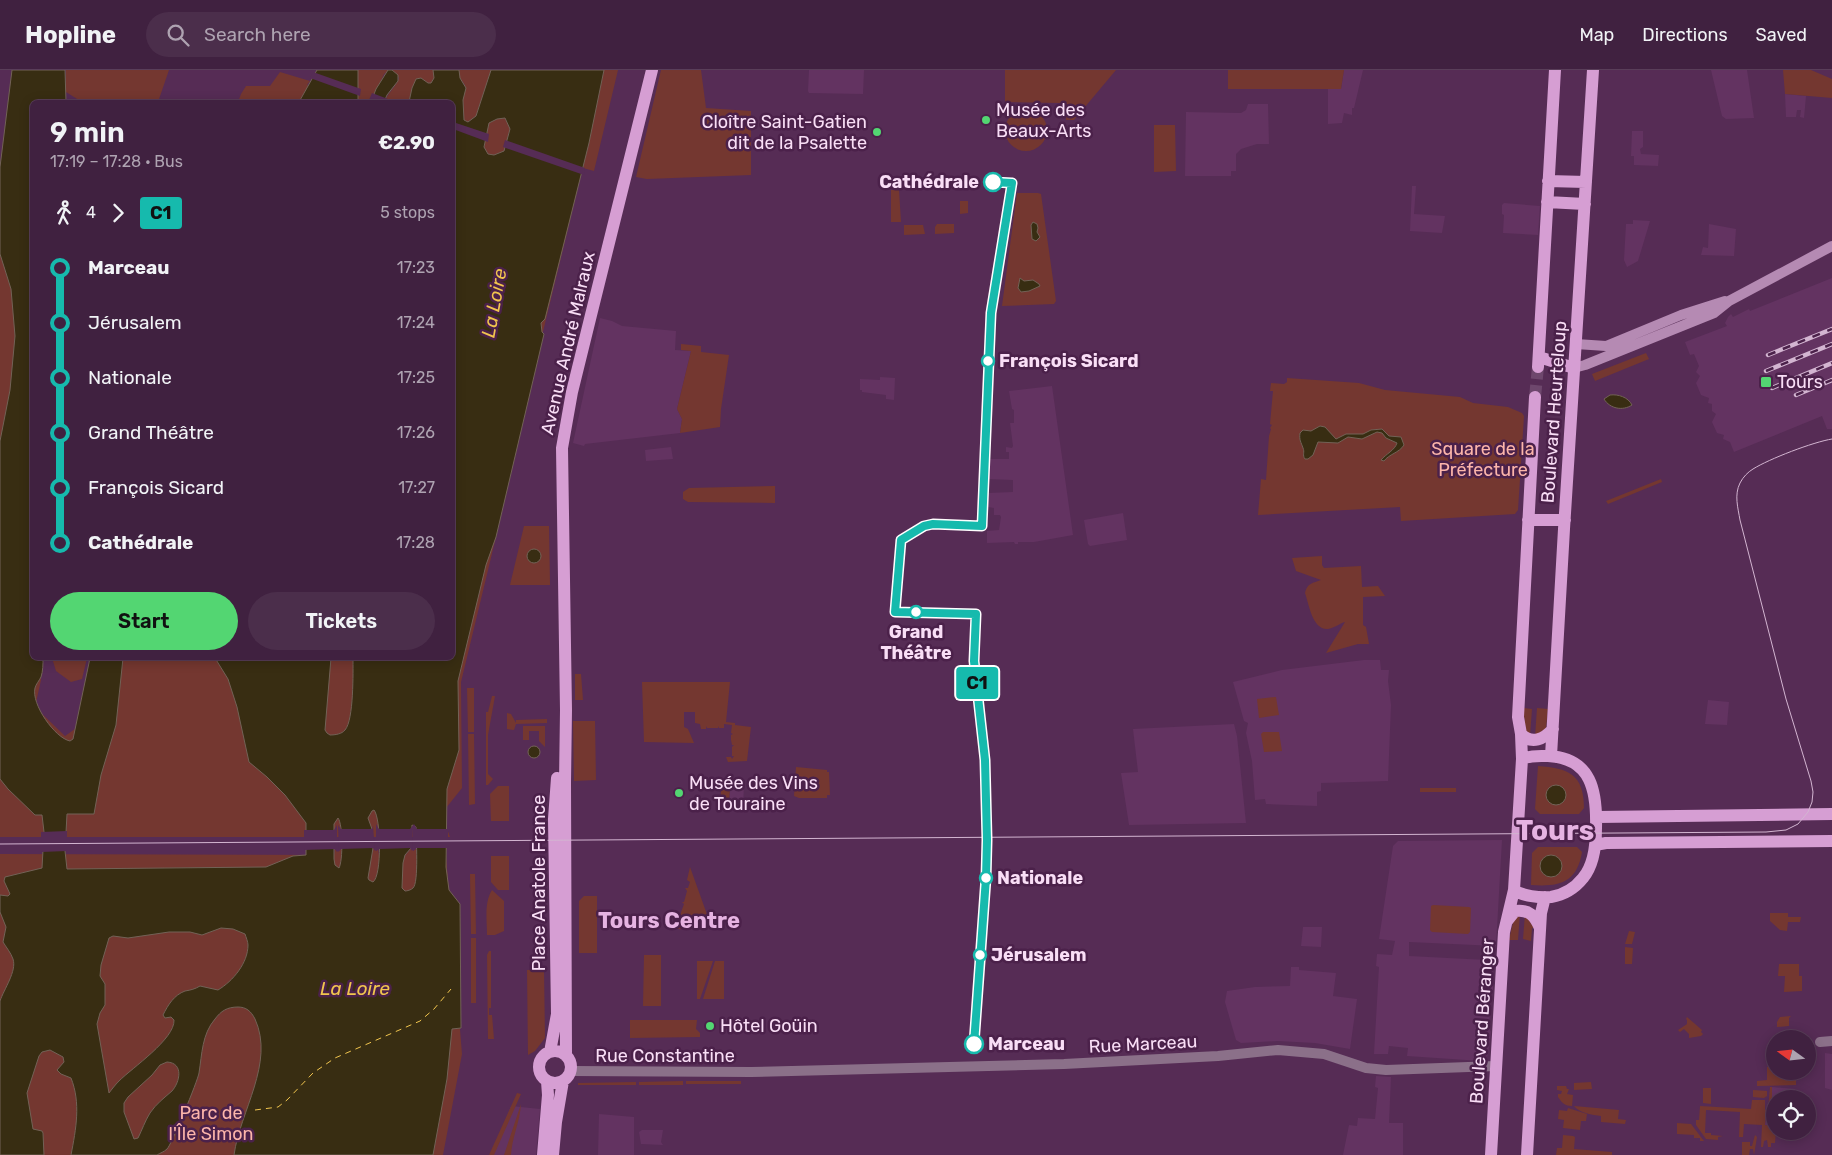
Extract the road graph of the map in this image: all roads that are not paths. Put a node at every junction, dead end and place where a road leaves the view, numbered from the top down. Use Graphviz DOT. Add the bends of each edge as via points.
graph roads {
  1 [pos="646,70"];
  2 [pos="652,70"];
  3 [pos="1555,70"];
  4 [pos="1593,70"];
  5 [pos="1548,181"];
  6 [pos="1586,182"];
  7 [pos="1547,202"];
  8 [pos="1585,204"];
  9 [pos="1832,246"];
  10 [pos="1653,332"];
  11 [pos="1576,344"];
  12 [pos="1574,368"];
  13 [pos="1535,397"];
  14 [pos="1528,520"];
  15 [pos="1565,520"];
  16 [pos="564,717"];
  17 [pos="1553,729"];
  18 [pos="1521,734"];
  19 [pos="1552,756"];
  20 [pos="1522,759"];
  21 [pos="1832,814"];
  22 [pos="1597,817"];
  23 [pos="1832,841"];
  24 [pos="1595,845"];
  25 [pos="1514,890"];
  26 [pos="1545,897"];
  27 [pos="1507,921"];
  28 [pos="1540,928"];
  29 [pos="1832,1041"];
  30 [pos="1820,1042"];
  31 [pos="550,1052"];
  32 [pos="566,1056"];
  33 [pos="1496,1066"];
  34 [pos="760,1072"];
  35 [pos="567,1076"];
  36 [pos="547,1081"];
  37 [pos="543,1155"];
  38 [pos="553,1155"];
  39 [pos="1491,1155"];
  40 [pos="1527,1155"];
  1 -- 16 [label="main road, Avenue André Malraux" via="554,453 557,600"];
  2 -- 16 [label="main road, Avenue André Malraux" via="572,392 562,448"];
  3 -- 5 [label="main road, Boulevard Heurteloup"];
  4 -- 6 [label="main road, Boulevard Heurteloup"];
  5 -- 6 [label="main road"];
  5 -- 7 [label="main road, Boulevard Heurteloup"];
  6 -- 8 [label="main road, Boulevard Heurteloup"];
  7 -- 8 [label="main road"];
  7 -- 12 [label="main road, Boulevard Heurteloup" via="1538,362"];
  8 -- 11 [label="main road, Boulevard Heurteloup"];
  9 -- 10 [label="main road" via="1728,301 1714,313"];
  10 -- 11 [label="main road" via="1606,346"];
  10 -- 12 [label="main road"];
  11 -- 12 [label="main road, Boulevard Heurteloup"];
  12 -- 15 [label="main road, Boulevard Heurteloup"];
  13 -- 14 [label="main road, Boulevard Heurteloup"];
  14 -- 15 [label="main road"];
  14 -- 18 [label="main road, Boulevard Heurteloup" via="1518,717"];
  15 -- 17 [label="main road, Boulevard Heurteloup"];
  16 -- 31 [label="main road, Place Anatole France" via="557,751 554,819 557,1014"];
  16 -- 32 [label="main road, Place Anatole France"];
  17 -- 18 [label="main road" via="1538,740 1529,740"];
  17 -- 19 [label="main road, Boulevard Heurteloup"];
  18 -- 20 [label="main road, Boulevard Heurteloup"];
  19 -- 20 [label="main road"];
  19 -- 22 [label="main road" via="1572,761 1586,773 1595,796"];
  20 -- 25 [label="main road, Boulevard Béranger"];
  21 -- 22 [label="main road"];
  22 -- 24 [label="main road"];
  23 -- 24 [label="main road"];
  24 -- 26 [label="main road" via="1588,872 1579,883 1568,891"];
  25 -- 26 [label="main road"];
  25 -- 27 [label="main road, Boulevard Béranger"];
  26 -- 28 [label="main road"];
  27 -- 28 [label="main road" via="1513,912 1526,911 1535,917"];
  27 -- 33 [label="main road, Boulevard Béranger"];
  28 -- 40 [label="main road"];
  29 -- 30 [label="street"];
  31 -- 32 [label="main road"];
  31 -- 36 [label="main road" via="540,1066"];
  32 -- 35 [label="main road" via="570,1063"];
  33 -- 34 [label="street, Rue Marceau" via="1386,1070 1366,1068 1324,1054 1278,1050 1064,1064"];
  33 -- 39 [label="main road, Boulevard Béranger"];
  34 -- 35 [label="street, Rue Constantine"];
  35 -- 36 [label="main road" via="552,1083"];
  35 -- 38 [label="main road" via="556,1122"];
  36 -- 37 [label="main road"];
}
